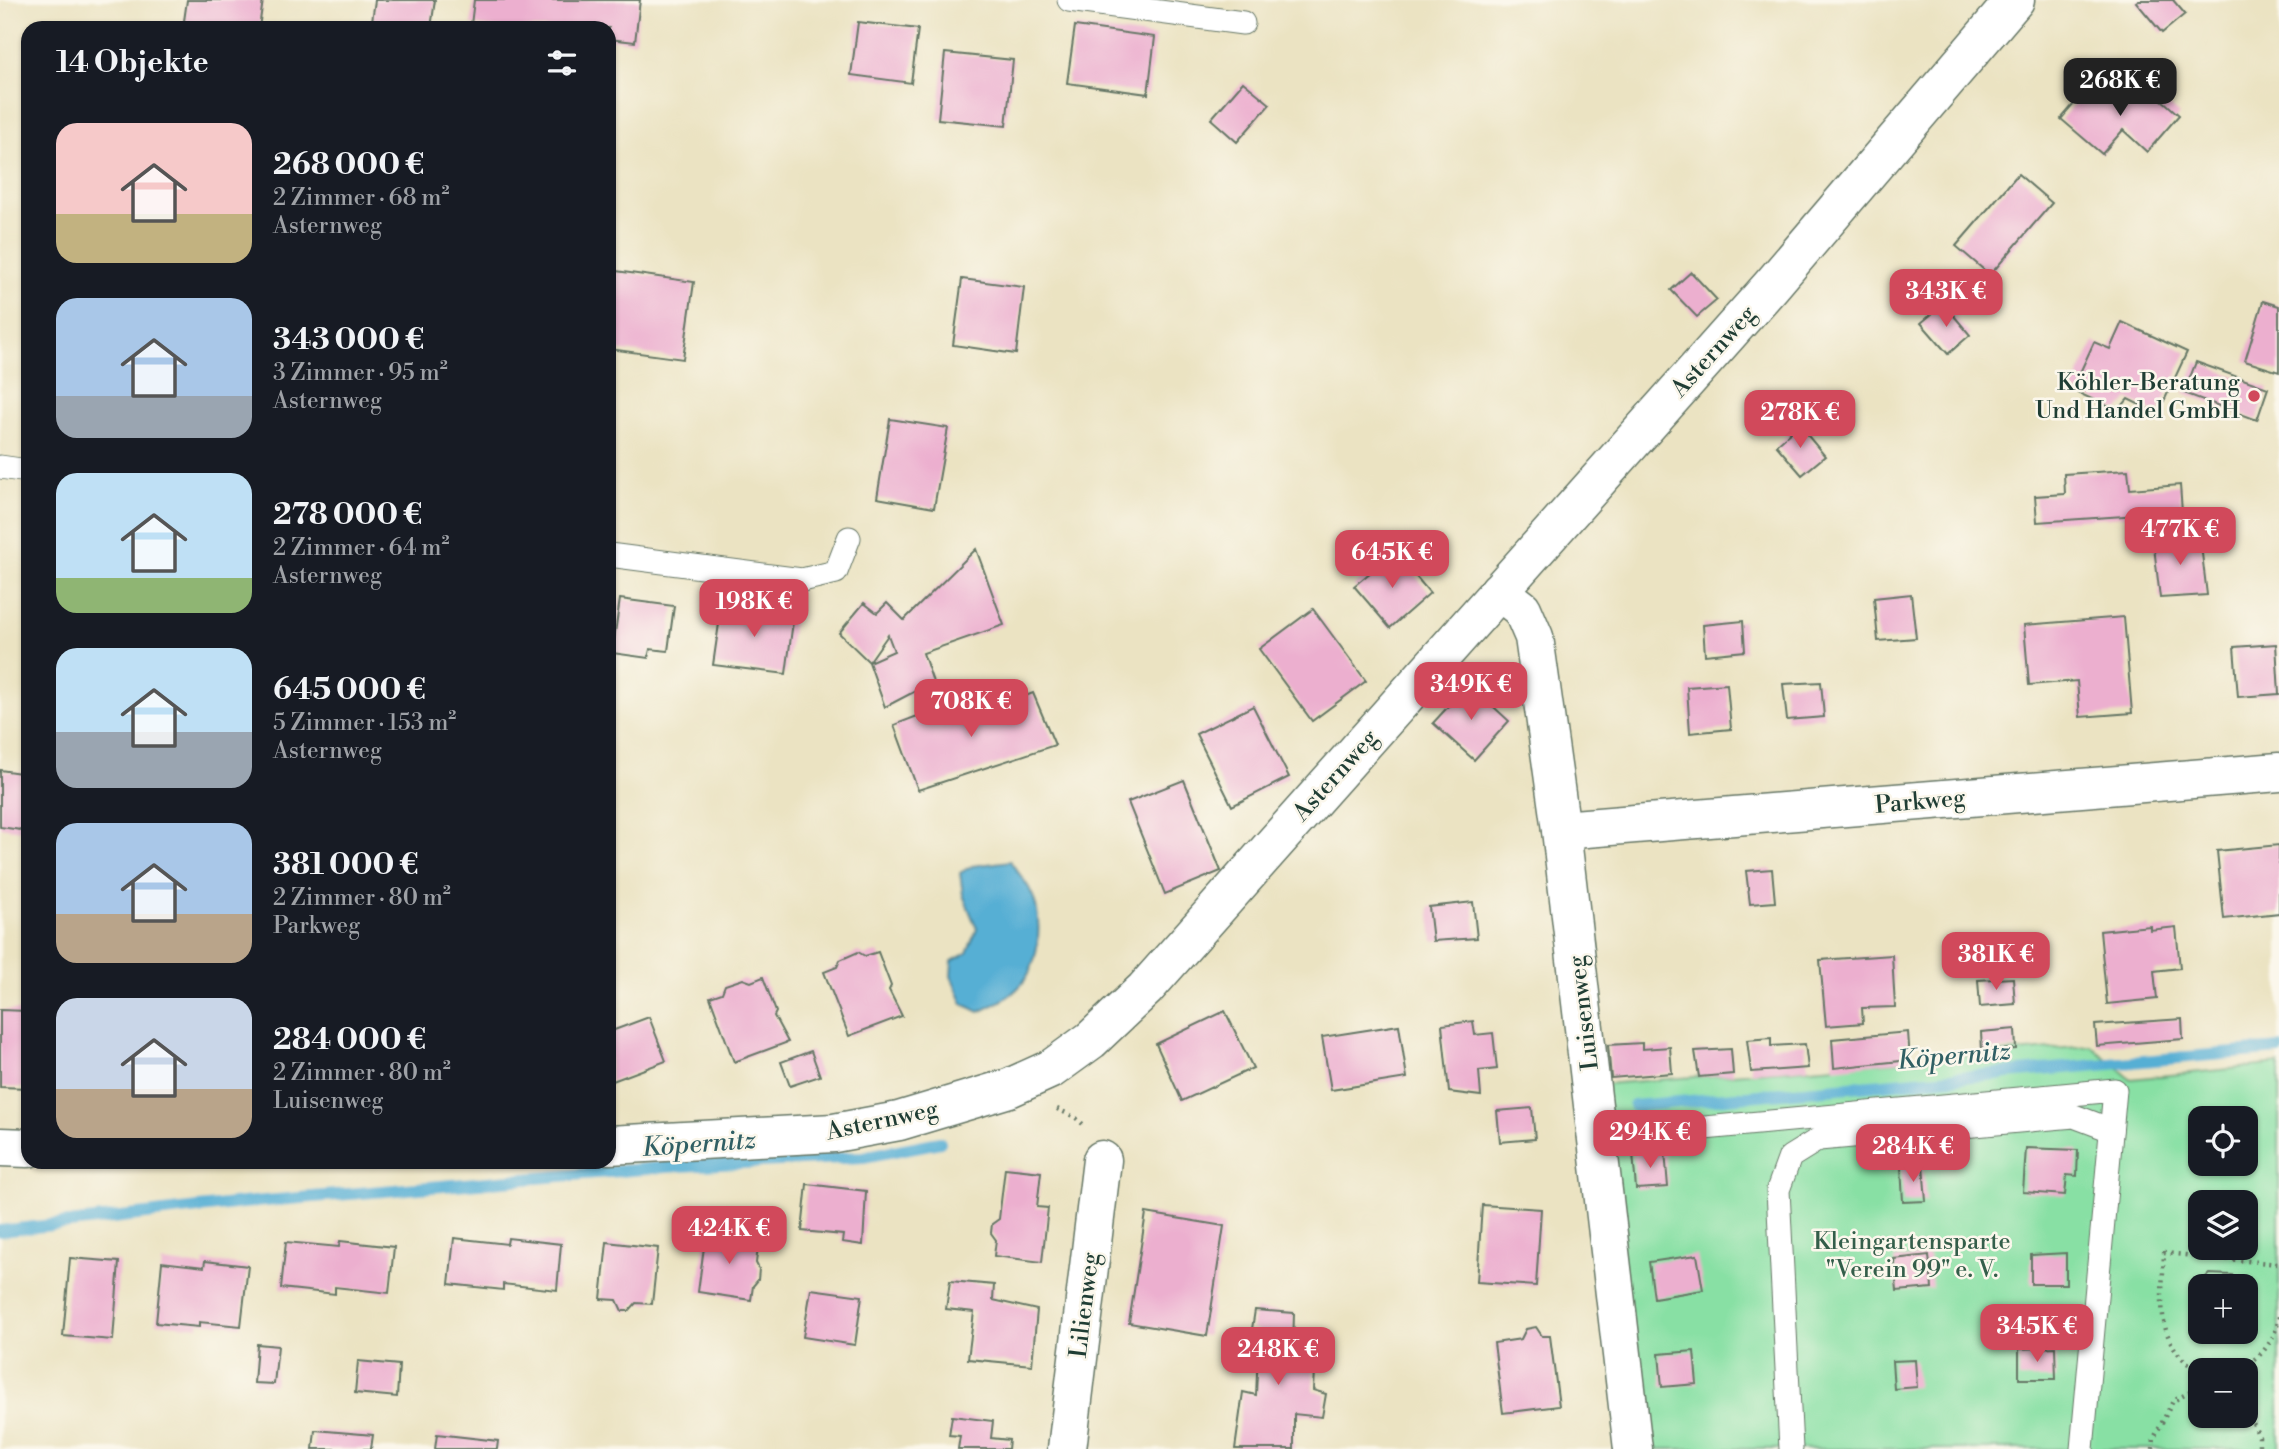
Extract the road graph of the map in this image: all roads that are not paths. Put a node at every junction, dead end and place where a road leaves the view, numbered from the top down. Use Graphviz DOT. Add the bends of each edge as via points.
graph roads {
  1 [pos="1069,0"];
  2 [pos="2015,0"];
  3 [pos="1243,23"];
  4 [pos="0,467"];
  5 [pos="21,470"];
  6 [pos="849,538"];
  7 [pos="616,556"];
  8 [pos="1499,591"];
  9 [pos="2279,772"];
  10 [pos="1561,830"];
  11 [pos="2110,1130"];
  12 [pos="1597,1138"];
  13 [pos="616,1145"];
  14 [pos="0,1147"];
  15 [pos="21,1148"];
  16 [pos="1102,1160"];
  17 [pos="1067,1449"];
  18 [pos="1633,1449"];
  19 [pos="1791,1449"];
  20 [pos="2081,1449"];
  1 -- 3 [label="lane"];
  2 -- 8 [label="street, Asternweg" via="1771,286"];
  4 -- 5 [label="lane"];
  6 -- 7 [label="lane" via="836,572 802,580"];
  8 -- 10 [label="street, Luisenweg" via="1522,609 1534,637"];
  8 -- 13 [label="street, Asternweg" via="1145,989 1091,1040 1051,1069 1009,1088 899,1121 834,1133"];
  9 -- 10 [label="street, Parkweg"];
  10 -- 12 [label="street, Luisenweg"];
  11 -- 12 [label="lane" via="2115,1090"];
  11 -- 19 [label="lane" via="2074,1116 2061,1117 1819,1139 1790,1157 1778,1190"];
  11 -- 20 [label="lane"];
  12 -- 18 [label="street, Luisenweg"];
  14 -- 15 [label="street"];
  16 -- 17 [label="street, Lilienweg"];
}
